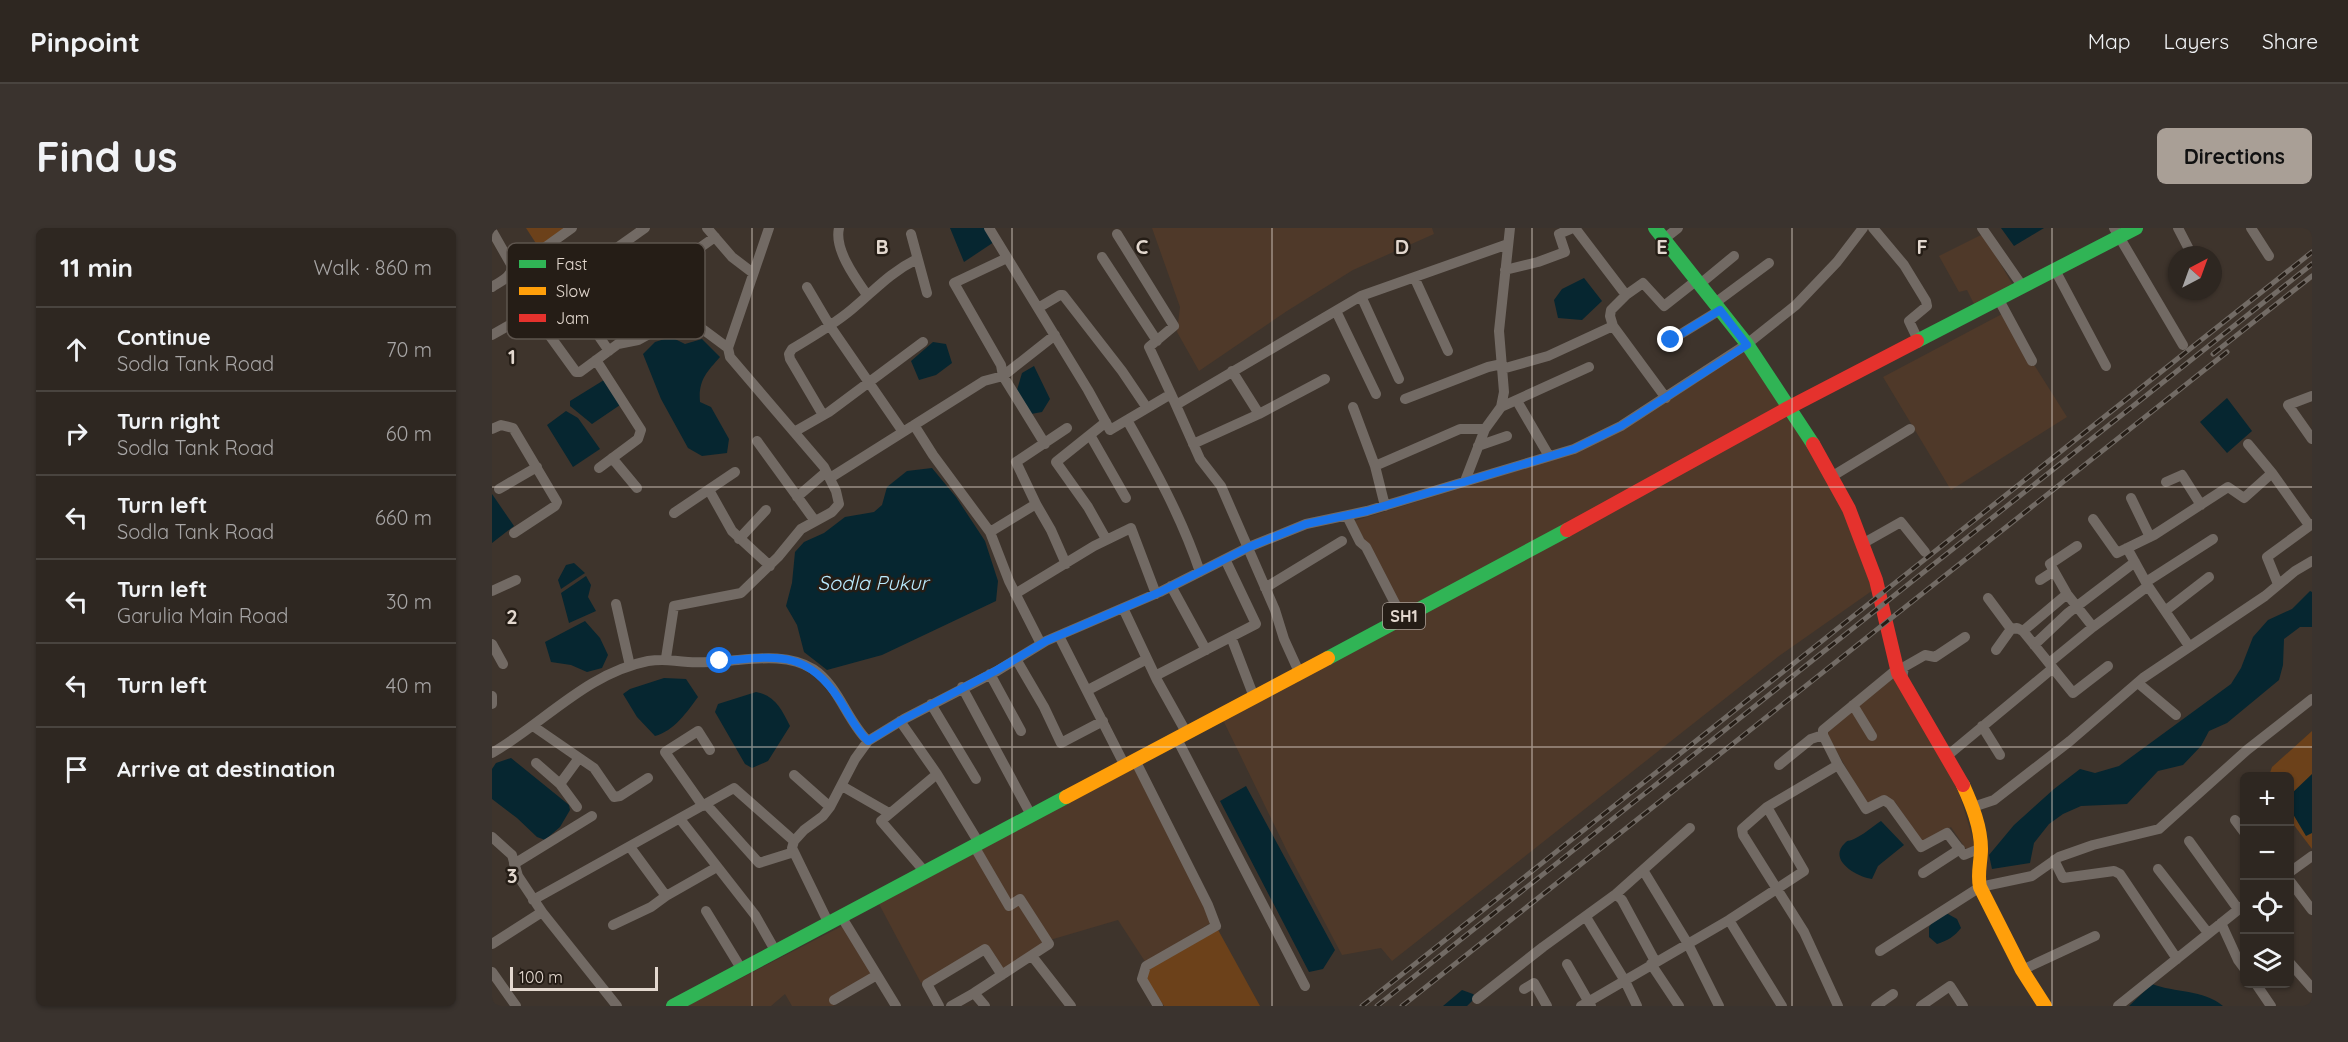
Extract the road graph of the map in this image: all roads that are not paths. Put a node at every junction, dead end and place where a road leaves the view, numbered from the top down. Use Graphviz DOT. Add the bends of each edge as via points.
graph roads {
  1 [pos="572,228"];
  2 [pos="645,228"];
  3 [pos="769,228"];
  4 [pos="839,228"];
  5 [pos="989,228"];
  6 [pos="1510,228"];
  7 [pos="1574,228"];
  8 [pos="1678,228"];
  9 [pos="1873,228"];
  10 [pos="1982,228"];
  11 [pos="2136,228"];
  12 [pos="2178,228"];
  13 [pos="2251,228"];
  14 [pos="1859,230"];
  15 [pos="492,231"];
  16 [pos="711,232"];
  17 [pos="2117,232"];
  18 [pos="911,234"];
  19 [pos="1117,234"];
  20 [pos="1659,234"];
  21 [pos="551,243"];
  22 [pos="624,243"];
  23 [pos="697,243"];
  24 [pos="1508,244"];
  25 [pos="2187,246"];
  26 [pos="1734,256"];
  27 [pos="2269,256"];
  28 [pos="507,257"];
  29 [pos="1007,258"];
  30 [pos="1102,258"];
  31 [pos="917,259"];
  32 [pos="1769,263"];
  33 [pos="1505,270"];
  34 [pos="2055,270"];
  35 [pos="753,273"];
  36 [pos="507,277"];
  37 [pos="1415,279"];
  38 [pos="1698,282"];
  39 [pos="492,287"];
  40 [pos="807,287"];
  41 [pos="2023,287"];
  42 [pos="927,294"];
  43 [pos="867,295"];
  44 [pos="1361,296"];
  45 [pos="1626,296"];
  46 [pos="1998,300"];
  47 [pos="1718,307"];
  48 [pos="1038,308"];
  49 [pos="1336,310"];
  50 [pos="830,326"];
  51 [pos="1614,326"];
  52 [pos="507,327"];
  53 [pos="705,331"];
  54 [pos="492,335"];
  55 [pos="1054,335"];
  56 [pos="551,339"];
  57 [pos="601,339"];
  58 [pos="640,339"];
  59 [pos="1671,340"];
  60 [pos="1157,341"];
  61 [pos="923,342"];
  62 [pos="1918,342"];
  63 [pos="1747,345"];
  64 [pos="2183,345"];
  65 [pos="728,348"];
  66 [pos="609,351"];
  67 [pos="1449,351"];
  68 [pos="596,360"];
  69 [pos="2032,361"];
  70 [pos="1589,366"];
  71 [pos="2106,366"];
  72 [pos="1502,367"];
  73 [pos="1232,371"];
  74 [pos="1003,376"];
  75 [pos="1325,379"];
  76 [pos="1399,379"];
  77 [pos="870,383"];
  78 [pos="1171,394"];
  79 [pos="1376,394"];
  80 [pos="2312,396"];
  81 [pos="1666,398"];
  82 [pos="1405,399"];
  83 [pos="1518,401"];
  84 [pos="1176,405"];
  85 [pos="1353,407"];
  86 [pos="1501,407"];
  87 [pos="1147,408"];
  88 [pos="1788,408"];
  89 [pos="1259,414"];
  90 [pos="823,415"];
  91 [pos="1127,420"];
  92 [pos="1106,422"];
  93 [pos="914,425"];
  94 [pos="1067,428"];
  95 [pos="492,429"];
  96 [pos="1485,429"];
  97 [pos="1910,429"];
  98 [pos="794,432"];
  99 [pos="903,432"];
  100 [pos="1090,435"];
  101 [pos="1507,436"];
  102 [pos="2312,439"];
  103 [pos="757,441"];
  104 [pos="1045,444"];
  105 [pos="1193,444"];
  106 [pos="2248,444"];
  107 [pos="1478,446"];
  108 [pos="1549,456"];
  109 [pos="612,458"];
  110 [pos="1375,466"];
  111 [pos="537,467"];
  112 [pos="599,468"];
  113 [pos="735,472"];
  114 [pos="2272,473"];
  115 [pos="828,475"];
  116 [pos="1831,477"];
  117 [pos="1465,481"];
  118 [pos="2166,482"];
  119 [pos="637,488"];
  120 [pos="499,489"];
  121 [pos="709,489"];
  122 [pos="798,497"];
  123 [pos="1126,498"];
  124 [pos="2131,498"];
  125 [pos="1036,504"];
  126 [pos="2201,505"];
  127 [pos="1385,506"];
  128 [pos="766,510"];
  129 [pos="675,513"];
  130 [pos="1347,516"];
  131 [pos="2093,519"];
  132 [pos="815,521"];
  133 [pos="2311,525"];
  134 [pos="990,531"];
  135 [pos="514,533"];
  136 [pos="2150,537"];
  137 [pos="739,539"];
  138 [pos="1106,539"];
  139 [pos="2213,539"];
  140 [pos="1342,541"];
  141 [pos="1862,543"];
  142 [pos="2077,546"];
  143 [pos="1246,548"];
  144 [pos="2127,548"];
  145 [pos="1925,552"];
  146 [pos="1224,559"];
  147 [pos="2312,561"];
  148 [pos="2135,562"];
  149 [pos="1066,564"];
  150 [pos="770,566"];
  151 [pos="2054,571"];
  152 [pos="1200,572"];
  153 [pos="2209,577"];
  154 [pos="2040,579"];
  155 [pos="516,580"];
  156 [pos="2147,584"];
  157 [pos="2278,584"];
  158 [pos="1172,586"];
  159 [pos="1265,588"];
  160 [pos="492,591"];
  161 [pos="1015,594"];
  162 [pos="1156,594"];
  163 [pos="2067,594"];
  164 [pos="1988,598"];
  165 [pos="616,604"];
  166 [pos="2077,607"];
  167 [pos="1123,608"];
  168 [pos="2165,611"];
  169 [pos="1402,617"];
  170 [pos="2093,627"];
  171 [pos="2017,630"];
  172 [pos="1059,636"];
  173 [pos="1231,637"];
  174 [pos="1965,637"];
  175 [pos="1041,644"];
  176 [pos="492,645"];
  177 [pos="2034,645"];
  178 [pos="2189,646"];
  179 [pos="1206,650"];
  180 [pos="1996,650"];
  181 [pos="666,658"];
  182 [pos="1016,659"];
  183 [pos="1147,659"];
  184 [pos="503,664"];
  185 [pos="2051,665"];
  186 [pos="630,666"];
  187 [pos="2108,666"];
  188 [pos="1299,672"];
  189 [pos="990,674"];
  190 [pos="1899,674"];
  191 [pos="1155,676"];
  192 [pos="2138,683"];
  193 [pos="962,687"];
  194 [pos="1088,690"];
  195 [pos="492,696"];
  196 [pos="1254,697"];
  197 [pos="2312,699"];
  198 [pos="492,704"];
  199 [pos="931,704"];
  200 [pos="1853,705"];
  201 [pos="2176,715"];
  202 [pos="900,721"];
  203 [pos="1103,721"];
  204 [pos="533,726"];
  205 [pos="1982,726"];
  206 [pos="1021,731"];
  207 [pos="1181,734"];
  208 [pos="1823,735"];
  209 [pos="1872,736"];
  210 [pos="868,741"];
  211 [pos="710,750"];
  212 [pos="492,753"];
  213 [pos="2000,755"];
  214 [pos="1947,756"];
  215 [pos="579,758"];
  216 [pos="536,763"];
  217 [pos="1130,763"];
  218 [pos="1779,765"];
  219 [pos="1838,765"];
  220 [pos="937,774"];
  221 [pos="794,775"];
  222 [pos="648,778"];
  223 [pos="976,778"];
  224 [pos="560,784"];
  225 [pos="842,786"];
  226 [pos="704,805"];
  227 [pos="577,807"];
  228 [pos="830,807"];
  229 [pos="1767,807"];
  230 [pos="1973,807"];
  231 [pos="889,813"];
  232 [pos="1031,815"];
  233 [pos="592,816"];
  234 [pos="680,819"];
  235 [pos="2235,820"];
  236 [pos="2240,827"];
  237 [pos="1690,828"];
  238 [pos="492,837"];
  239 [pos="2189,841"];
  240 [pos="977,845"];
  241 [pos="630,847"];
  242 [pos="794,847"];
  243 [pos="1981,848"];
  244 [pos="1960,849"];
  245 [pos="2312,856"];
  246 [pos="2054,860"];
  247 [pos="514,864"];
  248 [pos="717,867"];
  249 [pos="2158,868"];
  250 [pos="2294,869"];
  251 [pos="1643,870"];
  252 [pos="925,872"];
  253 [pos="1923,873"];
  254 [pos="1980,887"];
  255 [pos="2294,887"];
  256 [pos="1776,890"];
  257 [pos="1616,894"];
  258 [pos="666,896"];
  259 [pos="533,900"];
  260 [pos="2240,906"];
  261 [pos="2240,908"];
  262 [pos="2312,910"];
  263 [pos="706,911"];
  264 [pos="542,912"];
  265 [pos="1586,917"];
  266 [pos="835,919"];
  267 [pos="1730,920"];
  268 [pos="2221,923"];
  269 [pos="613,925"];
  270 [pos="2208,933"];
  271 [pos="2095,936"];
  272 [pos="493,942"];
  273 [pos="1688,944"];
  274 [pos="1880,951"];
  275 [pos="776,952"];
  276 [pos="1032,956"];
  277 [pos="2177,959"];
  278 [pos="1653,962"];
  279 [pos="2240,963"];
  280 [pos="1567,964"];
  281 [pos="2294,968"];
  282 [pos="742,970"];
  283 [pos="2022,970"];
  284 [pos="492,972"];
  285 [pos="877,975"];
  286 [pos="1002,975"];
  287 [pos="1625,981"];
  288 [pos="2310,983"];
  289 [pos="1305,986"];
  290 [pos="2259,988"];
  291 [pos="1524,989"];
  292 [pos="975,993"];
  293 [pos="1893,994"];
  294 [pos="1477,999"];
  295 [pos="834,1000"];
  296 [pos="1155,1005"];
  297 [pos="1587,1005"];
  298 [pos="516,1006"];
  299 [pos="618,1006"];
  300 [pos="673,1006"];
  301 [pos="896,1006"];
  302 [pos="939,1006"];
  303 [pos="951,1006"];
  304 [pos="985,1006"];
  305 [pos="1071,1006"];
  306 [pos="1547,1006"];
  307 [pos="1637,1006"];
  308 [pos="1679,1006"];
  309 [pos="1719,1006"];
  310 [pos="1782,1006"];
  311 [pos="1838,1006"];
  312 [pos="1876,1006"];
  313 [pos="1921,1006"];
  314 [pos="1963,1006"];
  315 [pos="2045,1006"];
  316 [pos="2118,1006"];
  317 [pos="2271,1006"];
  1 -- 21 [label="street"];
  2 -- 22 [label="street"];
  3 -- 35 [label="street"];
  4 -- 43 [label="street" via="837,234 847,265"];
  5 -- 29 [label="street"];
  6 -- 24 [label="street"];
  7 -- 33 [label="street" via="1559,234 1565,252"];
  7 -- 45 [label="street"];
  8 -- 20 [label="street"];
  9 -- 62 [label="street" via="1904,265 1926,302 1927,306 1909,321"];
  10 -- 41 [label="street"];
  11 -- 17 [label="main road, SH1"];
  12 -- 25 [label="street"];
  13 -- 27 [label="street"];
  14 -- 63 [label="street" via="1837,262 1796,305"];
  15 -- 28 [label="street"];
  16 -- 23 [label="street"];
  16 -- 35 [label="street" via="732,257"];
  17 -- 34 [label="main road, SH1"];
  17 -- 64 [label="street"];
  18 -- 31 [label="street"];
  19 -- 60 [label="street" via="1174,326"];
  20 -- 38 [label="main road"];
  24 -- 33 [label="street"];
  24 -- 37 [label="street"];
  26 -- 38 [label="street"];
  29 -- 48 [label="street"];
  29 -- 74 [label="street" via="954,283 1001,365"];
  30 -- 60 [label="street"];
  31 -- 42 [label="street"];
  31 -- 43 [label="street" via="900,267"];
  32 -- 47 [label="street"];
  33 -- 72 [label="street" via="1499,331"];
  34 -- 41 [label="main road, SH1"];
  34 -- 71 [label="street"];
  35 -- 65 [label="street"];
  36 -- 39 [label="street"];
  37 -- 44 [label="street"];
  37 -- 67 [label="street"];
  38 -- 45 [label="street" via="1664,306 1643,283"];
  38 -- 47 [label="main road"];
  40 -- 50 [label="street"];
  41 -- 46 [label="main road, SH1"];
  43 -- 50 [label="street"];
  44 -- 49 [label="street"];
  44 -- 76 [label="street"];
  45 -- 51 [label="street" via="1611,310"];
  46 -- 62 [label="main road, SH1"];
  46 -- 69 [label="street"];
  47 -- 59 [label="street"];
  47 -- 63 [label="main road"];
  48 -- 55 [label="street"];
  48 -- 87 [label="street" via="1063,295"];
  49 -- 73 [label="street"];
  49 -- 79 [label="street"];
  50 -- 77 [label="street"];
  50 -- 90 [label="street" via="792,348 789,354"];
  51 -- 72 [label="street" via="1548,356"];
  51 -- 81 [label="street"];
  52 -- 54 [label="street"];
  53 -- 65 [label="street"];
  55 -- 74 [label="street"];
  55 -- 92 [label="street"];
  56 -- 68 [label="street" via="572,369 580,372"];
  57 -- 66 [label="street"];
  58 -- 66 [label="street" via="618,344"];
  60 -- 78 [label="street" via="1149,347"];
  61 -- 77 [label="street"];
  62 -- 88 [label="main road, SH1"];
  63 -- 81 [label="street"];
  63 -- 88 [label="main road"];
  65 -- 98 [label="street" via="733,362"];
  66 -- 68 [label="street"];
  68 -- 109 [label="street" via="641,430 638,439"];
  70 -- 83 [label="street"];
  72 -- 82 [label="street" via="1488,367"];
  72 -- 86 [label="street"];
  73 -- 84 [label="street"];
  73 -- 89 [label="street"];
  74 -- 93 [label="street" via="984,381"];
  74 -- 104 [label="street"];
  75 -- 89 [label="street"];
  77 -- 90 [label="street"];
  77 -- 99 [label="street"];
  78 -- 84 [label="street"];
  78 -- 87 [label="street"];
  80 -- 102 [label="street" via="2288,405"];
  81 -- 108 [label="street" via="1574,449"];
  83 -- 86 [label="street"];
  83 -- 108 [label="street"];
  84 -- 105 [label="street"];
  85 -- 110 [label="street"];
  86 -- 96 [label="street"];
  87 -- 91 [label="street"];
  88 -- 116 [label="main road" via="1806,431"];
  88 -- 169 [label="main road, SH1" via="1645,489"];
  89 -- 105 [label="street"];
  90 -- 98 [label="street"];
  91 -- 92 [label="street" via="1110,430"];
  91 -- 152 [label="street" via="1188,534"];
  92 -- 100 [label="street"];
  93 -- 99 [label="street"];
  93 -- 134 [label="street"];
  94 -- 104 [label="street"];
  95 -- 111 [label="street" via="501,425 513,428"];
  96 -- 107 [label="street"];
  96 -- 110 [label="street" via="1460,429"];
  97 -- 116 [label="street"];
  98 -- 115 [label="street"];
  99 -- 115 [label="street"];
  100 -- 123 [label="street"];
  100 -- 138 [label="street" via="1056,462"];
  101 -- 107 [label="street"];
  103 -- 122 [label="street"];
  104 -- 125 [label="street" via="1016,462"];
  105 -- 143 [label="street" via="1221,486"];
  106 -- 114 [label="street"];
  107 -- 117 [label="street"];
  108 -- 117 [label="street"];
  109 -- 112 [label="street"];
  109 -- 119 [label="street"];
  110 -- 127 [label="street"];
  111 -- 120 [label="street"];
  111 -- 135 [label="street" via="557,502"];
  113 -- 121 [label="street"];
  114 -- 126 [label="street" via="2244,498 2228,487"];
  114 -- 133 [label="street"];
  115 -- 122 [label="street"];
  115 -- 132 [label="street" via="839,504"];
  116 -- 141 [label="main road"];
  117 -- 127 [label="street"];
  118 -- 126 [label="street" via="2182,476"];
  121 -- 129 [label="street"];
  121 -- 137 [label="street" via="724,520"];
  122 -- 132 [label="street"];
  124 -- 136 [label="street"];
  125 -- 134 [label="street"];
  125 -- 149 [label="street"];
  126 -- 136 [label="street"];
  127 -- 130 [label="street"];
  128 -- 137 [label="street"];
  130 -- 143 [label="street" via="1306,524"];
  130 -- 169 [label="street"];
  131 -- 144 [label="street" via="2117,553"];
  132 -- 150 [label="street" via="801,529"];
  133 -- 157 [label="street" via="2267,557"];
  134 -- 161 [label="street"];
  136 -- 144 [label="street"];
  137 -- 150 [label="street"];
  138 -- 149 [label="street"];
  138 -- 162 [label="street" via="1131,528"];
  139 -- 156 [label="street"];
  140 -- 159 [label="street"];
  141 -- 145 [label="street" via="1901,522"];
  141 -- 190 [label="main road" via="1876,580"];
  142 -- 151 [label="street" via="2050,564"];
  143 -- 146 [label="street"];
  143 -- 159 [label="street"];
  144 -- 148 [label="street"];
  146 -- 152 [label="street"];
  146 -- 173 [label="street" via="1256,624"];
  147 -- 157 [label="street"];
  148 -- 156 [label="street"];
  148 -- 166 [label="street"];
  149 -- 161 [label="street"];
  150 -- 181 [label="street" via="741,593 674,606"];
  151 -- 154 [label="street"];
  151 -- 163 [label="street"];
  152 -- 158 [label="street"];
  153 -- 168 [label="street"];
  155 -- 160 [label="street"];
  156 -- 168 [label="street"];
  156 -- 170 [label="street"];
  157 -- 178 [label="street"];
  158 -- 162 [label="street"];
  158 -- 179 [label="street"];
  159 -- 188 [label="street"];
  161 -- 175 [label="street"];
  162 -- 167 [label="street"];
  163 -- 166 [label="street"];
  163 -- 171 [label="street"];
  164 -- 171 [label="street"];
  165 -- 186 [label="street"];
  166 -- 170 [label="street"];
  166 -- 177 [label="street"];
  167 -- 172 [label="street"];
  167 -- 183 [label="street"];
  168 -- 178 [label="street"];
  169 -- 188 [label="main road, SH1"];
  170 -- 185 [label="street"];
  171 -- 177 [label="street"];
  171 -- 180 [label="street"];
  172 -- 175 [label="street"];
  172 -- 194 [label="street"];
  173 -- 179 [label="street"];
  173 -- 196 [label="street"];
  174 -- 190 [label="street" via="1935,657 1925,655"];
  175 -- 182 [label="street"];
  176 -- 184 [label="street"];
  177 -- 185 [label="street"];
  178 -- 192 [label="street"];
  179 -- 191 [label="street"];
  181 -- 186 [label="street"];
  181 -- 210 [label="street" via="688,662 792,660 815,670 830,685 856,730"];
  182 -- 189 [label="street"];
  182 -- 203 [label="street" via="1060,743"];
  183 -- 191 [label="street"];
  183 -- 194 [label="street"];
  185 -- 187 [label="street" via="2073,693"];
  185 -- 205 [label="street"];
  186 -- 204 [label="street" via="585,687"];
  188 -- 196 [label="main road, SH1"];
  189 -- 193 [label="street"];
  189 -- 206 [label="street"];
  190 -- 200 [label="street"];
  190 -- 214 [label="main road"];
  191 -- 207 [label="street"];
  192 -- 201 [label="street"];
  192 -- 230 [label="street" via="2029,774 1994,800"];
  193 -- 199 [label="street"];
  193 -- 232 [label="street"];
  194 -- 203 [label="street"];
  195 -- 198 [label="street"];
  196 -- 207 [label="main road, SH1"];
  197 -- 246 [label="street" via="2247,750 2159,829 2093,845"];
  199 -- 202 [label="street"];
  199 -- 223 [label="street"];
  200 -- 208 [label="street"];
  200 -- 209 [label="street"];
  202 -- 210 [label="street"];
  202 -- 220 [label="street"];
  203 -- 217 [label="street"];
  204 -- 212 [label="street"];
  204 -- 215 [label="street"];
  205 -- 213 [label="street"];
  205 -- 214 [label="street"];
  207 -- 217 [label="main road, SH1"];
  207 -- 289 [label="street"];
  208 -- 218 [label="street"];
  208 -- 219 [label="street"];
  210 -- 225 [label="street"];
  211 -- 226 [label="street" via="698,731 666,752"];
  214 -- 230 [label="main road"];
  215 -- 222 [label="street" via="594,768 614,797"];
  215 -- 224 [label="street"];
  216 -- 224 [label="street"];
  217 -- 232 [label="main road, SH1"];
  217 -- 296 [label="street" via="1216,926 1146,966 1142,979"];
  219 -- 229 [label="street"];
  219 -- 244 [label="street" via="1866,809 1884,800 1890,804 1921,847 1947,833"];
  220 -- 231 [label="street"];
  220 -- 240 [label="street"];
  221 -- 228 [label="street"];
  224 -- 227 [label="street"];
  225 -- 228 [label="street"];
  225 -- 231 [label="street"];
  226 -- 234 [label="street"];
  226 -- 242 [label="street" via="759,863"];
  226 -- 242 [label="street" via="734,788"];
  228 -- 242 [label="street" via="804,830"];
  229 -- 256 [label="street" via="1742,829"];
  229 -- 256 [label="street" via="1804,871"];
  230 -- 243 [label="main road"];
  231 -- 252 [label="street" via="882,824"];
  232 -- 240 [label="main road, SH1"];
  233 -- 247 [label="street"];
  234 -- 241 [label="street"];
  234 -- 248 [label="street"];
  235 -- 236 [label="street"];
  237 -- 251 [label="street"];
  238 -- 247 [label="street" via="512,855"];
  239 -- 260 [label="street"];
  240 -- 252 [label="main road, SH1"];
  240 -- 276 [label="street" via="1009,906 1020,899 1049,944"];
  241 -- 258 [label="street"];
  241 -- 259 [label="street"];
  242 -- 266 [label="street"];
  243 -- 244 [label="street" via="1965,855"];
  243 -- 254 [label="main road"];
  244 -- 253 [label="street"];
  245 -- 250 [label="street"];
  246 -- 254 [label="street" via="2032,876"];
  246 -- 277 [label="street" via="2063,878 2114,871 2120,874"];
  247 -- 259 [label="street"];
  248 -- 258 [label="street"];
  248 -- 275 [label="street" via="755,915"];
  249 -- 270 [label="street"];
  251 -- 257 [label="street"];
  251 -- 273 [label="street"];
  252 -- 266 [label="main road, SH1"];
  254 -- 274 [label="street"];
  254 -- 283 [label="main road"];
  255 -- 262 [label="street"];
  256 -- 267 [label="street"];
  256 -- 311 [label="street" via="1804,932"];
  257 -- 265 [label="street"];
  257 -- 278 [label="street"];
  258 -- 269 [label="street"];
  259 -- 264 [label="street"];
  261 -- 268 [label="street"];
  263 -- 282 [label="street"];
  264 -- 272 [label="street"];
  264 -- 299 [label="street"];
  265 -- 287 [label="street"];
  265 -- 294 [label="street"];
  266 -- 275 [label="main road, SH1"];
  266 -- 285 [label="street"];
  267 -- 273 [label="street"];
  267 -- 310 [label="street"];
  268 -- 270 [label="street"];
  268 -- 279 [label="street"];
  270 -- 277 [label="street"];
  271 -- 283 [label="street"];
  273 -- 278 [label="street"];
  273 -- 309 [label="street"];
  275 -- 282 [label="main road, SH1"];
  276 -- 286 [label="street"];
  276 -- 305 [label="street"];
  277 -- 316 [label="street"];
  278 -- 287 [label="street"];
  278 -- 308 [label="street"];
  280 -- 297 [label="street"];
  281 -- 288 [label="street"];
  282 -- 300 [label="main road, SH1"];
  283 -- 315 [label="main road"];
  284 -- 298 [label="street"];
  285 -- 295 [label="street"];
  285 -- 301 [label="street"];
  286 -- 292 [label="street"];
  286 -- 302 [label="street" via="985,948 927,984"];
  287 -- 297 [label="street"];
  287 -- 307 [label="street"];
  290 -- 317 [label="street"];
  291 -- 306 [label="street" via="1534,983"];
  292 -- 303 [label="street"];
  292 -- 304 [label="street"];
  293 -- 312 [label="street"];
  313 -- 314 [label="street" via="1950,986"];
}
